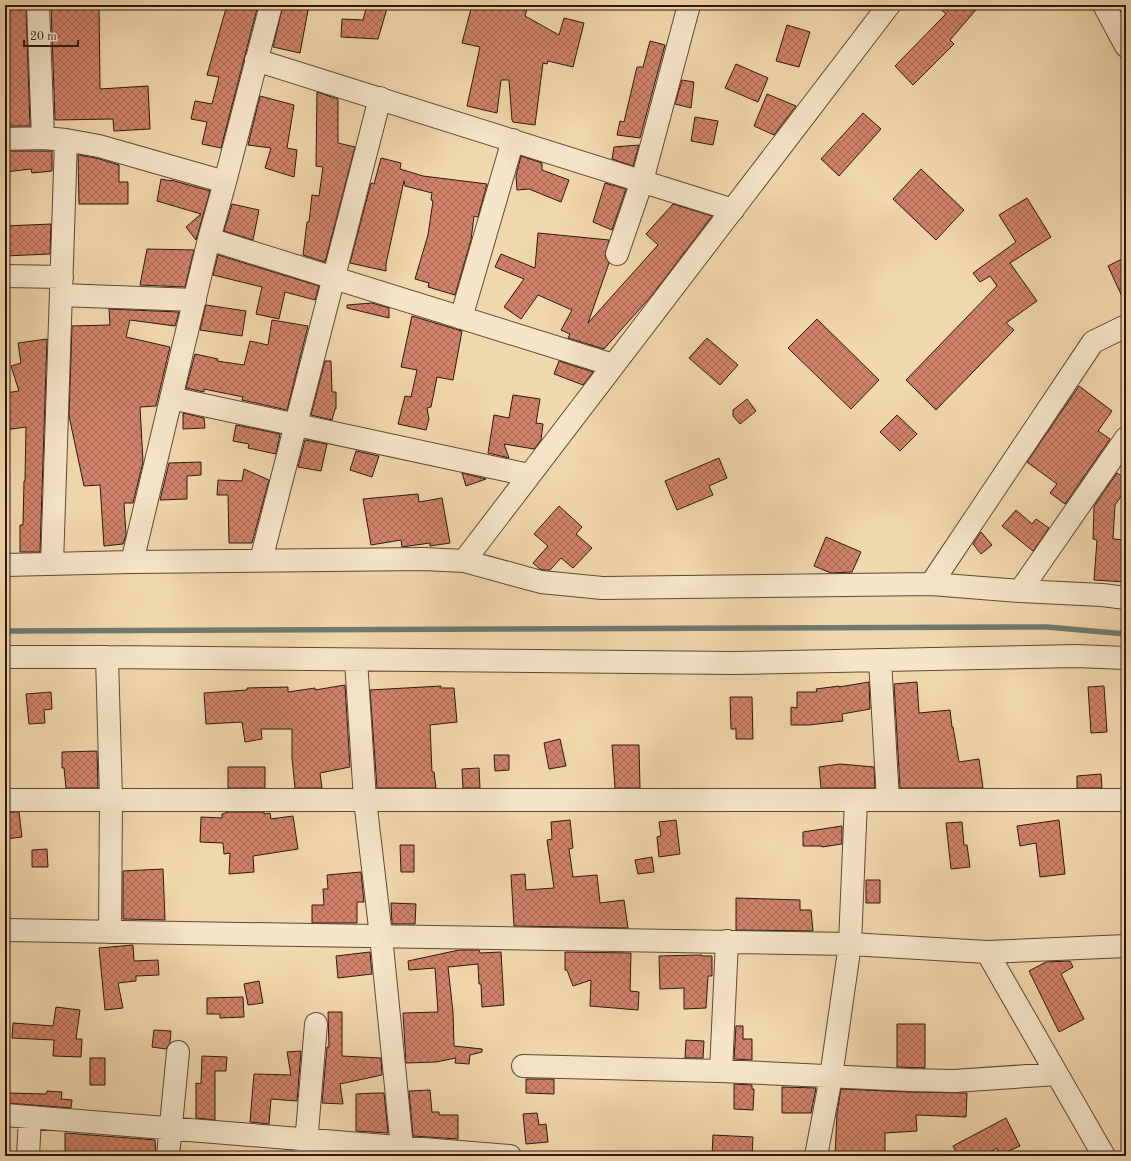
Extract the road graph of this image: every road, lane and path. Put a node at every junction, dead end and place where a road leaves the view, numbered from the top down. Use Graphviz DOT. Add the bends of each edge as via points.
graph roads {
  1 [pos="38,5"];
  2 [pos="270,5"];
  3 [pos="689,5"];
  4 [pos="890,5"];
  5 [pos="1104,5"];
  6 [pos="1126,46"];
  7 [pos="256,60"];
  8 [pos="380,98"];
  9 [pos="43,138"];
  10 [pos="5,139"];
  11 [pos="66,140"];
  12 [pos="512,140"];
  13 [pos="642,181"];
  14 [pos="225,182"];
  15 [pos="733,210"];
  16 [pos="209,239"];
  17 [pos="617,254"];
  18 [pos="5,276"];
  19 [pos="334,278"];
  20 [pos="61,286"];
  21 [pos="195,300"];
  22 [pos="461,318"];
  23 [pos="1126,326"];
  24 [pos="613,365"];
  25 [pos="171,398"];
  26 [pos="296,425"];
  27 [pos="1126,438"];
  28 [pos="529,475"];
  29 [pos="261,560"];
  30 [pos="464,561"];
  31 [pos="132,562"];
  32 [pos="52,564"];
  33 [pos="5,565"];
  34 [pos="931,584"];
  35 [pos="1020,591"];
  36 [pos="1126,598"];
  37 [pos="5,657"];
  38 [pos="107,657"];
  39 [pos="1126,658"];
  40 [pos="356,660"];
  41 [pos="880,660"];
  42 [pos="112,799"];
  43 [pos="5,800"];
  44 [pos="365,800"];
  45 [pos="856,800"];
  46 [pos="888,800"];
  47 [pos="1126,800"];
  48 [pos="5,930"];
  49 [pos="110,932"];
  50 [pos="381,936"];
  51 [pos="727,941"];
  52 [pos="850,944"];
  53 [pos="1126,946"];
  54 [pos="987,952"];
  55 [pos="316,1024"];
  56 [pos="178,1052"];
  57 [pos="523,1066"];
  58 [pos="721,1071"];
  59 [pos="1057,1074"];
  60 [pos="832,1077"];
  61 [pos="5,1115"];
  62 [pos="30,1117"];
  63 [pos="171,1128"];
  64 [pos="402,1147"];
  65 [pos="306,1148"];
  66 [pos="28,1156"];
  67 [pos="168,1156"];
  68 [pos="504,1156"];
  69 [pos="510,1156"];
  70 [pos="816,1156"];
  71 [pos="1104,1156"];
  1 -- 9 [label="street"];
  2 -- 7 [label="street"];
  3 -- 13 [label="street"];
  4 -- 15 [label="street"];
  5 -- 6 [label="street"];
  7 -- 8 [label="street"];
  7 -- 14 [label="street"];
  8 -- 12 [label="street"];
  8 -- 19 [label="street"];
  9 -- 10 [label="street"];
  9 -- 11 [label="street"];
  11 -- 14 [label="street" via="98,146"];
  11 -- 20 [label="street"];
  12 -- 13 [label="street"];
  12 -- 22 [label="street"];
  13 -- 15 [label="street"];
  13 -- 17 [label="street"];
  14 -- 16 [label="street"];
  15 -- 24 [label="street"];
  16 -- 19 [label="street"];
  16 -- 21 [label="street"];
  18 -- 20 [label="street"];
  19 -- 22 [label="street"];
  19 -- 26 [label="street"];
  20 -- 21 [label="street"];
  20 -- 32 [label="street"];
  21 -- 25 [label="street"];
  22 -- 24 [label="street"];
  23 -- 34 [label="street" via="1093,342"];
  24 -- 28 [label="street"];
  25 -- 26 [label="street"];
  25 -- 31 [label="street"];
  26 -- 28 [label="street"];
  26 -- 29 [label="street"];
  27 -- 35 [label="street"];
  28 -- 30 [label="street"];
  29 -- 30 [label="street"];
  29 -- 31 [label="street"];
  30 -- 34 [label="street" via="542,582 602,588"];
  31 -- 32 [label="street"];
  32 -- 33 [label="street"];
  34 -- 35 [label="street"];
  35 -- 36 [label="street" via="1102,594"];
  37 -- 38 [label="street"];
  38 -- 40 [label="street"];
  38 -- 42 [label="street"];
  39 -- 41 [label="street" via="1076,656"];
  40 -- 41 [label="street" via="734,663"];
  40 -- 44 [label="street"];
  41 -- 46 [label="street"];
  42 -- 43 [label="street"];
  42 -- 44 [label="street"];
  42 -- 49 [label="street"];
  44 -- 45 [label="street"];
  44 -- 50 [label="street"];
  45 -- 46 [label="street"];
  45 -- 52 [label="street"];
  46 -- 47 [label="street"];
  48 -- 49 [label="street"];
  49 -- 50 [label="street"];
  50 -- 51 [label="street"];
  50 -- 64 [label="street"];
  51 -- 52 [label="street"];
  51 -- 58 [label="street"];
  52 -- 54 [label="street"];
  52 -- 60 [label="street"];
  53 -- 54 [label="street"];
  54 -- 59 [label="street"];
  55 -- 65 [label="street"];
  56 -- 63 [label="street"];
  57 -- 58 [label="street"];
  58 -- 60 [label="street"];
  59 -- 60 [label="street" via="954,1081"];
  59 -- 71 [label="street"];
  60 -- 70 [label="street"];
  61 -- 62 [label="street"];
  62 -- 63 [label="street"];
  62 -- 66 [label="street"];
  63 -- 65 [label="street"];
  63 -- 67 [label="street"];
  64 -- 65 [label="street"];
  64 -- 68 [label="street"];
  68 -- 69 [label="street"];
}
